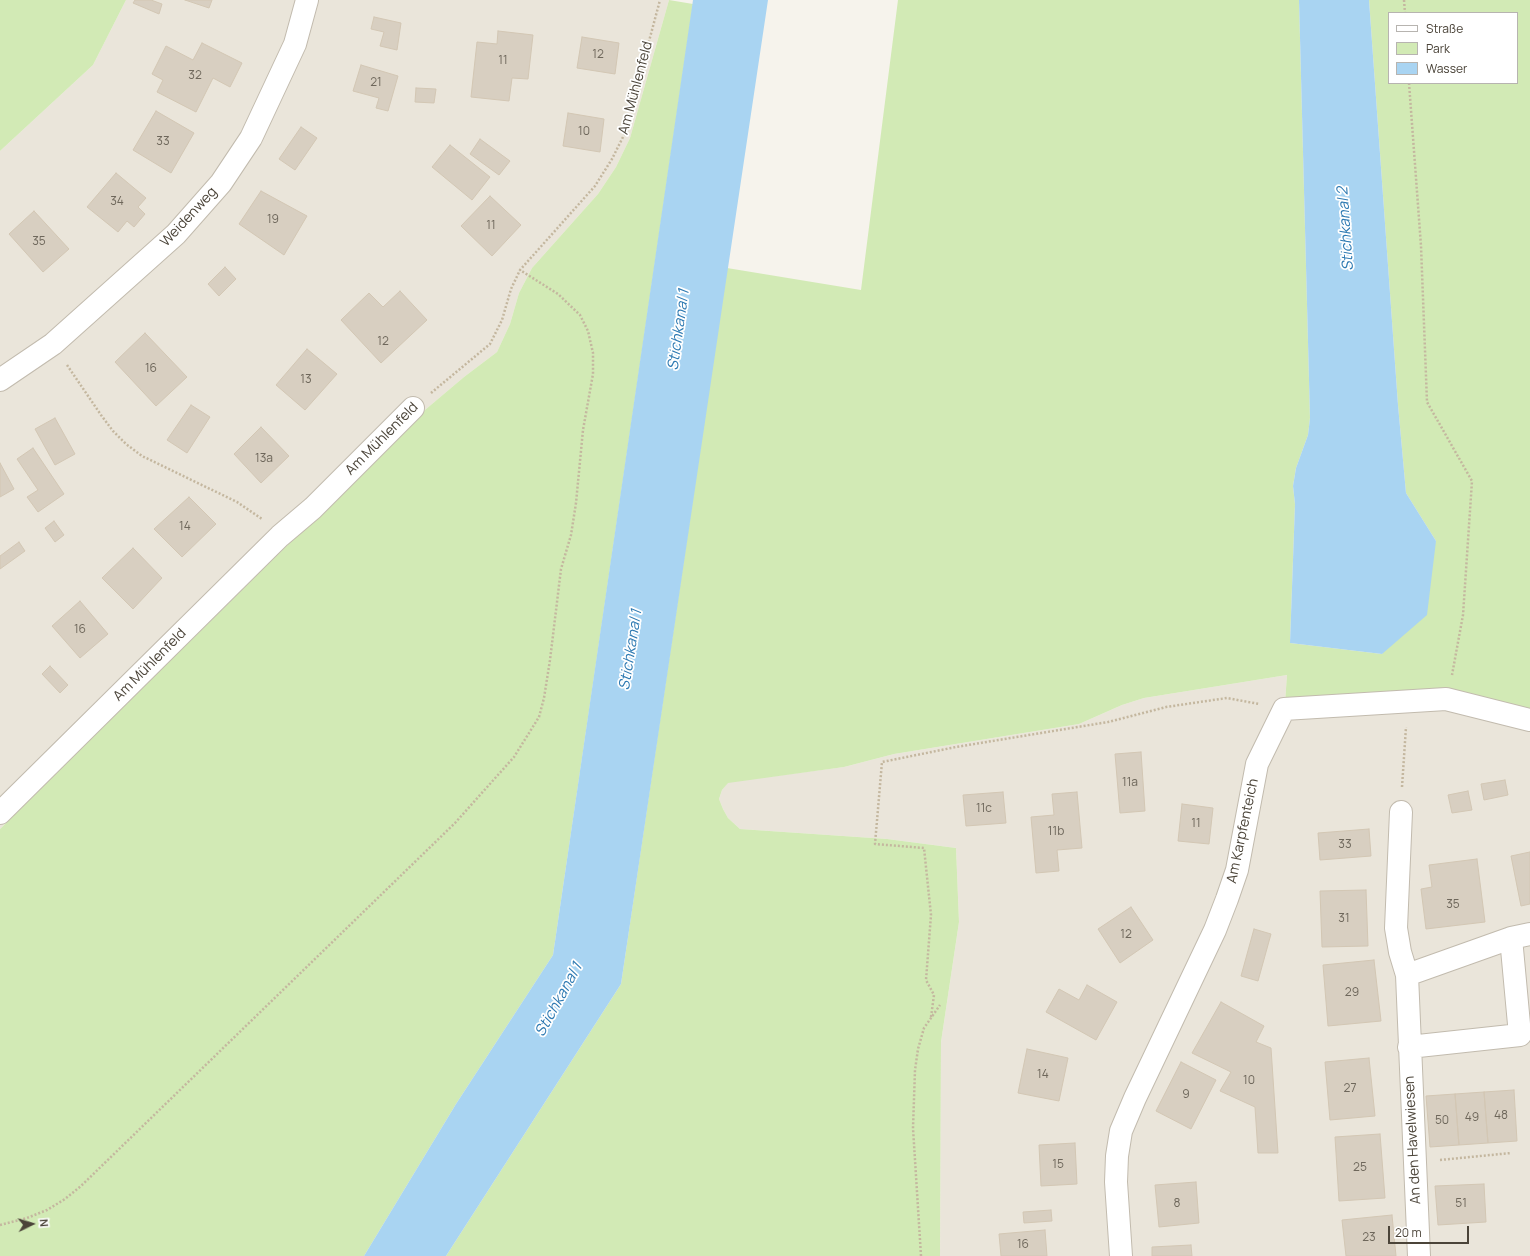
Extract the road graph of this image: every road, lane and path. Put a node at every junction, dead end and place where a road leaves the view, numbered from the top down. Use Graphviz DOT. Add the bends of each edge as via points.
graph roads {
  1 [pos="307,0"];
  2 [pos="660,0"];
  3 [pos="1404,0"];
  4 [pos="1405,12"];
  5 [pos="1410,84"];
  6 [pos="520,270"];
  7 [pos="54,344"];
  8 [pos="0,380"];
  9 [pos="413,408"];
  10 [pos="280,536"];
  11 [pos="1446,699"];
  12 [pos="1407,701"];
  13 [pos="1284,709"];
  14 [pos="1530,720"];
  15 [pos="1401,812"];
  16 [pos="0,813"];
  17 [pos="1520,936"];
  18 [pos="1406,975"];
  19 [pos="940,1005"];
  20 [pos="931,1017"];
  21 [pos="1409,1047"];
  22 [pos="1511,1153"];
  23 [pos="1414,1162"];
  24 [pos="0,1225"];
  25 [pos="921,1256"];
  26 [pos="1121,1256"];
  27 [pos="1419,1256"];
  1 -- 7 [label="street, Weidenweg" via="295,44 251,138 221,183 176,234"];
  2 -- 6 [label="path, Am Mühlenfeld" via="624,136 595,186"];
  3 -- 4 [label="path"];
  5 -- 11 [label="path" via="1421,246 1427,402 1472,481 1462,615"];
  6 -- 9 [label="path, Am Mühlenfeld" via="511,289 502,320 490,344"];
  6 -- 24 [label="path" via="558,294 580,315 588,331 593,353 593,374 583,430 576,503 571,535 561,569 550,660 539,717 514,757 455,822 82,1186 47,1210"];
  7 -- 8 [label="street, Weidenweg"];
  7 -- 10 [label="path" via="101,415 126,444 142,456 237,502 266,522"];
  9 -- 10 [label="street, Am Mühlenfeld" via="313,508"];
  10 -- 16 [label="street, Am Mühlenfeld"];
  11 -- 12 [label="street"];
  11 -- 14 [label="street"];
  12 -- 13 [label="street"];
  12 -- 15 [label="path"];
  13 -- 20 [label="path" via="1227,698 1166,707 1108,722 882,762 875,844 924,848 931,915 926,980 934,994"];
  13 -- 26 [label="street, Am Karpfenteich" via="1257,764 1237,870 1228,900 1121,1131 1116,1182"];
  15 -- 18 [label="street, An den Havelwiesen" via="1396,928"];
  17 -- 18 [label="street"];
  17 -- 21 [label="street" via="1520,1035"];
  18 -- 21 [label="street, An den Havelwiesen"];
  19 -- 20 [label="path"];
  20 -- 25 [label="path" via="924,1028 918,1049 913,1100"];
  21 -- 23 [label="street, An den Havelwiesen"];
  22 -- 23 [label="path"];
  23 -- 27 [label="street, An den Havelwiesen"];
}
